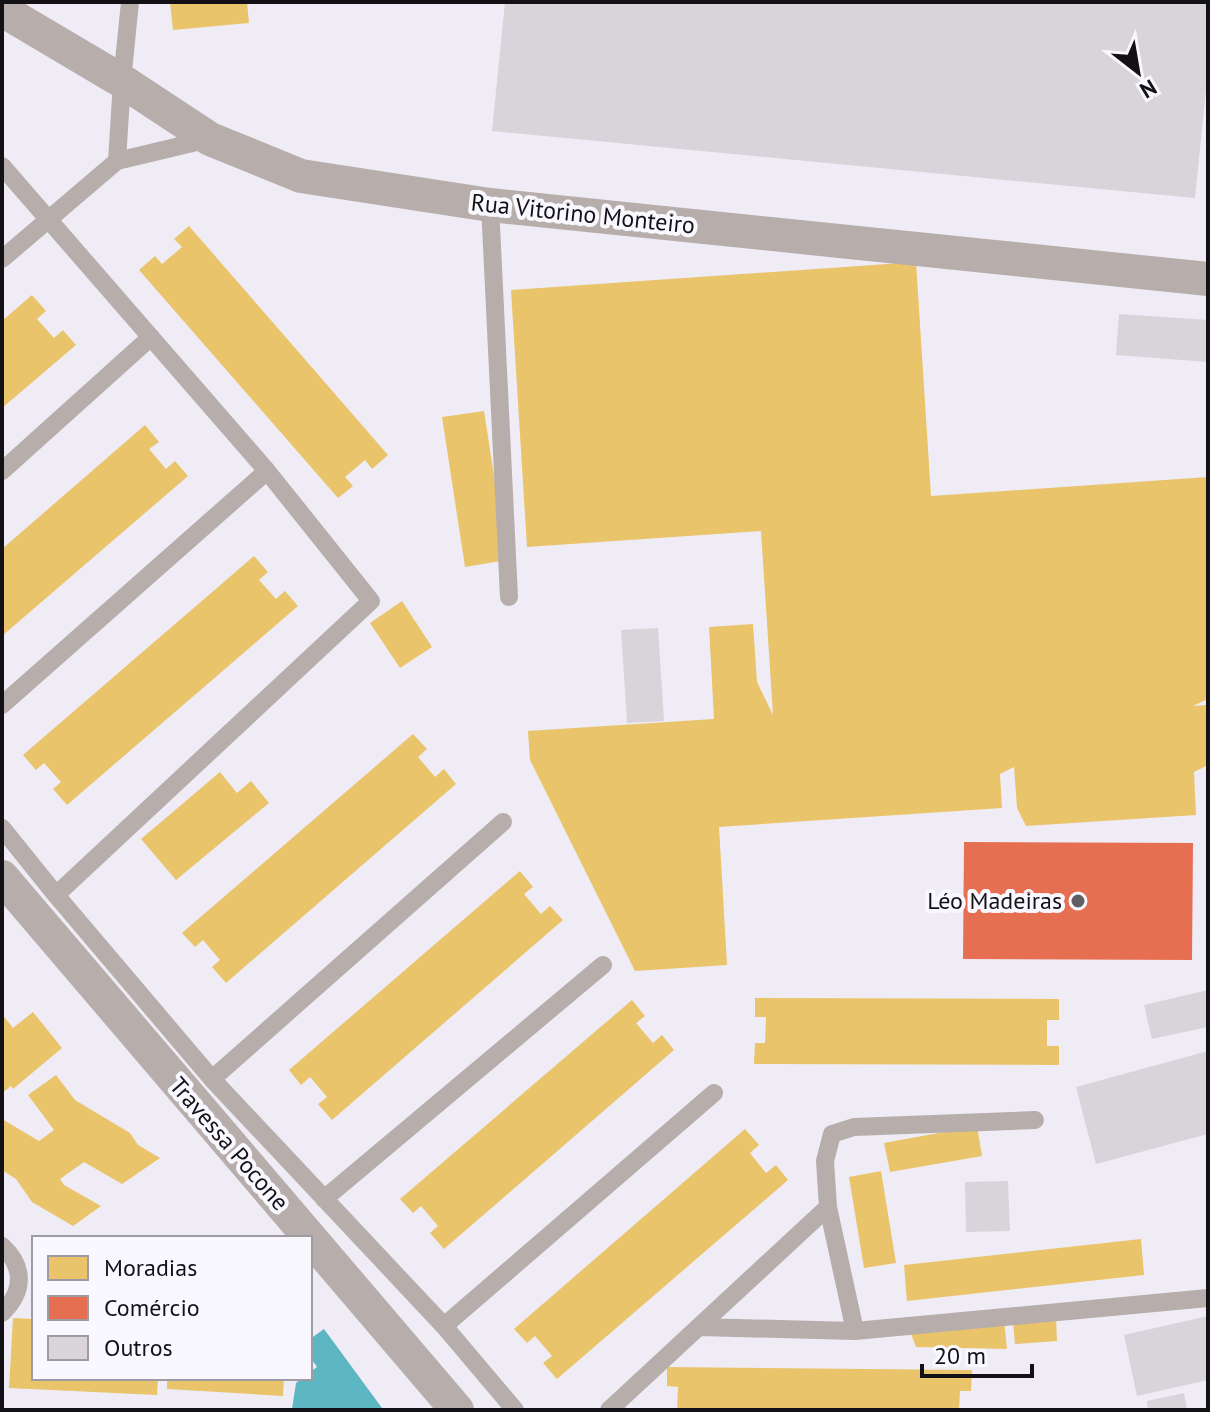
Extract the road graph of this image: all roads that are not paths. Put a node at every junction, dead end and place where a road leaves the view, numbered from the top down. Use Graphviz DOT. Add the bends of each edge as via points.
graph roads {
  1 [pos="130,2"];
  2 [pos="2,10"];
  3 [pos="122,81"];
  4 [pos="210,139"];
  5 [pos="117,161"];
  6 [pos="2,166"];
  7 [pos="490,205"];
  8 [pos="48,220"];
  9 [pos="2,259"];
  10 [pos="1208,279"];
  11 [pos="151,337"];
  12 [pos="2,471"];
  13 [pos="267,471"];
  14 [pos="509,597"];
  15 [pos="2,705"];
  16 [pos="503,822"];
  17 [pos="2,828"];
  18 [pos="2,877"];
  19 [pos="56,895"];
  20 [pos="603,965"];
  21 [pos="212,1079"];
  22 [pos="714,1093"];
  23 [pos="1035,1120"];
  24 [pos="324,1199"];
  25 [pos="828,1207"];
  26 [pos="310,1236"];
  27 [pos="312,1239"];
  28 [pos="2,1246"];
  29 [pos="26,1291"];
  30 [pos="1208,1298"];
  31 [pos="2,1313"];
  32 [pos="444,1326"];
  33 [pos="699,1327"];
  34 [pos="855,1331"];
  35 [pos="457,1410"];
  36 [pos="515,1410"];
  37 [pos="609,1410"];
  1 -- 3 [label="lane"];
  2 -- 3 [label="street, Rua Vitorino Monteiro"];
  3 -- 4 [label="street, Rua Vitorino Monteiro"];
  3 -- 5 [label="lane"];
  4 -- 5 [label="lane"];
  4 -- 7 [label="street, Rua Vitorino Monteiro" via="301,176"];
  5 -- 8 [label="lane"];
  6 -- 8 [label="lane"];
  7 -- 10 [label="street, Rua Vitorino Monteiro"];
  7 -- 14 [label="lane"];
  8 -- 9 [label="lane"];
  8 -- 11 [label="lane"];
  11 -- 12 [label="lane"];
  11 -- 13 [label="lane"];
  13 -- 15 [label="lane"];
  13 -- 19 [label="lane" via="371,601"];
  16 -- 21 [label="lane"];
  17 -- 19 [label="lane"];
  18 -- 26 [label="street, Travessa Pocone"];
  19 -- 21 [label="lane"];
  20 -- 24 [label="lane"];
  21 -- 24 [label="lane"];
  22 -- 32 [label="lane"];
  23 -- 25 [label="lane" via="854,1127 832,1134 825,1161"];
  24 -- 32 [label="lane"];
  25 -- 33 [label="lane"];
  25 -- 34 [label="lane"];
  27 -- 35 [label="street, Travessa Pocone"];
  28 -- 29 [label="lane" via="17,1265"];
  29 -- 31 [label="lane"];
  30 -- 34 [label="lane"];
  32 -- 36 [label="lane"];
  33 -- 34 [label="lane"];
  33 -- 37 [label="lane"];
}
